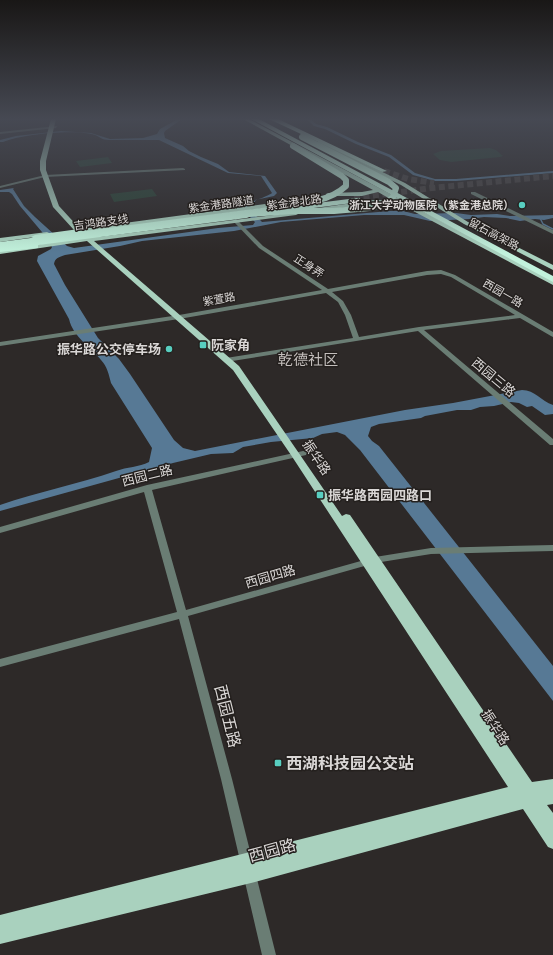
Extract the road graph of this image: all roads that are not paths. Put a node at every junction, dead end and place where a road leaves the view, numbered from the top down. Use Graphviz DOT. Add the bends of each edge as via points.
graph roads {
  1 [pos="44,164"];
  2 [pos="322,164"];
  3 [pos="329,164"];
  4 [pos="338,164"];
  5 [pos="343,164"];
  6 [pos="356,164"];
  7 [pos="360,164"];
  8 [pos="369,164"];
  9 [pos="183,169"];
  10 [pos="384,171"];
  11 [pos="48,176"];
  12 [pos="0,187"];
  13 [pos="379,190"];
  14 [pos="473,193"];
  15 [pos="356,199"];
  16 [pos="402,201"];
  17 [pos="334,211"];
  18 [pos="429,212"];
  19 [pos="204,218"];
  20 [pos="460,221"];
  21 [pos="238,223"];
  22 [pos="130,224"];
  23 [pos="152,226"];
  24 [pos="553,232"];
  25 [pos="130,233"];
  26 [pos="63,237"];
  27 [pos="93,238"];
  28 [pos="33,241"];
  29 [pos="1,246"];
  30 [pos="553,268"];
  31 [pos="441,272"];
  32 [pos="553,273"];
  33 [pos="553,279"];
  34 [pos="553,283"];
  35 [pos="326,290"];
  36 [pos="182,316"];
  37 [pos="522,316"];
  38 [pos="419,329"];
  39 [pos="553,335"];
  40 [pos="358,339"];
  41 [pos="0,344"];
  42 [pos="228,359"];
  43 [pos="553,443"];
  44 [pos="297,450"];
  45 [pos="147,488"];
  46 [pos="0,530"];
  47 [pos="553,548"];
  48 [pos="371,561"];
  49 [pos="184,614"];
  50 [pos="0,663"];
  51 [pos="553,785"];
  52 [pos="527,795"];
  53 [pos="553,797"];
  54 [pos="553,826"];
  55 [pos="553,842"];
  56 [pos="249,868"];
  57 [pos="0,923"];
  58 [pos="0,936"];
  59 [pos="269,955"];
  1 -- 11 [label="main road, 振华路"];
  2 -- 19 [label="highway, bridge" via="346,180 346,186 342,190 318,200"];
  3 -- 13 [label="main road"];
  4 -- 18 [label="highway, 留石高架路"];
  5 -- 18 [label="highway, 留石高架路"];
  6 -- 17 [label="highway, bridge" via="392,183 396,193 393,199 382,205"];
  7 -- 20 [label="main road" via="403,184"];
  8 -- 10 [label="highway"];
  9 -- 11 [label="street"];
  11 -- 12 [label="street"];
  11 -- 27 [label="main road, 振华路" via="63,206"];
  13 -- 16 [label="main road"];
  13 -- 22 [label="main road, 紫金港北路"];
  14 -- 24 [label="street"];
  15 -- 23 [label="highway, 紫金港路隧道"];
  16 -- 18 [label="main road"];
  16 -- 21 [label="main road, 紫金港北路" via="354,205"];
  17 -- 19 [label="highway, bridge" via="265,212"];
  17 -- 25 [label="highway, bridge" via="245,217"];
  18 -- 20 [label="highway, 留石高架路"];
  18 -- 33 [label="highway, 留石高架路"];
  18 -- 34 [label="main road" via="438,222"];
  19 -- 29 [label="highway, 吉鸿路支线, bridge"];
  20 -- 30 [label="main road"];
  20 -- 32 [label="highway, 留石高架路"];
  21 -- 27 [label="main road, 紫金港北路"];
  21 -- 35 [label="street, 正身弄" via="261,247"];
  22 -- 23 [label="main road"];
  22 -- 27 [label="main road, 紫金港北路"];
  23 -- 27 [label="main road, 紫金港北路"];
  25 -- 27 [label="main road"];
  26 -- 27 [label="main road, 紫金港北路"];
  26 -- 27 [label="main road, 紫金港北路"];
  26 -- 28 [label="main road, 紫金港北路"];
  26 -- 28 [label="main road, 紫金港北路"];
  27 -- 29 [label="highway" via="69,232"];
  27 -- 36 [label="main road, 振华路"];
  28 -- 29 [label="highway"];
  31 -- 35 [label="street, 紫萱路"];
  31 -- 37 [label="street, 西园一路" via="453,276"];
  35 -- 36 [label="street, 紫萱路"];
  35 -- 40 [label="street, 正身弄" via="344,307"];
  36 -- 41 [label="street, 紫萱路"];
  36 -- 42 [label="main road, 振华路"];
  37 -- 38 [label="street"];
  37 -- 39 [label="street, 西园一路"];
  38 -- 40 [label="street"];
  38 -- 43 [label="street, 西园三路"];
  40 -- 42 [label="street"];
  42 -- 44 [label="main road, 振华路"];
  44 -- 45 [label="street, 西园二路"];
  44 -- 48 [label="main road, 振华路"];
  45 -- 46 [label="street, 西园二路"];
  45 -- 49 [label="street, 西园五路"];
  47 -- 48 [label="street, 西园四路" via="431,551"];
  48 -- 49 [label="street, 西园四路"];
  48 -- 52 [label="main road, 振华路"];
  49 -- 50 [label="street, 西园四路"];
  49 -- 56 [label="street, 西园五路"];
  51 -- 52 [label="main road, 西园路"];
  52 -- 53 [label="main road, 西园路"];
  52 -- 54 [label="main road, 振华路"];
  52 -- 55 [label="main road, 振华路"];
  52 -- 56 [label="main road, 西园路"];
  56 -- 57 [label="main road, 西园路"];
  56 -- 58 [label="main road, 西园路"];
  56 -- 59 [label="street, 西园五路"];
}
